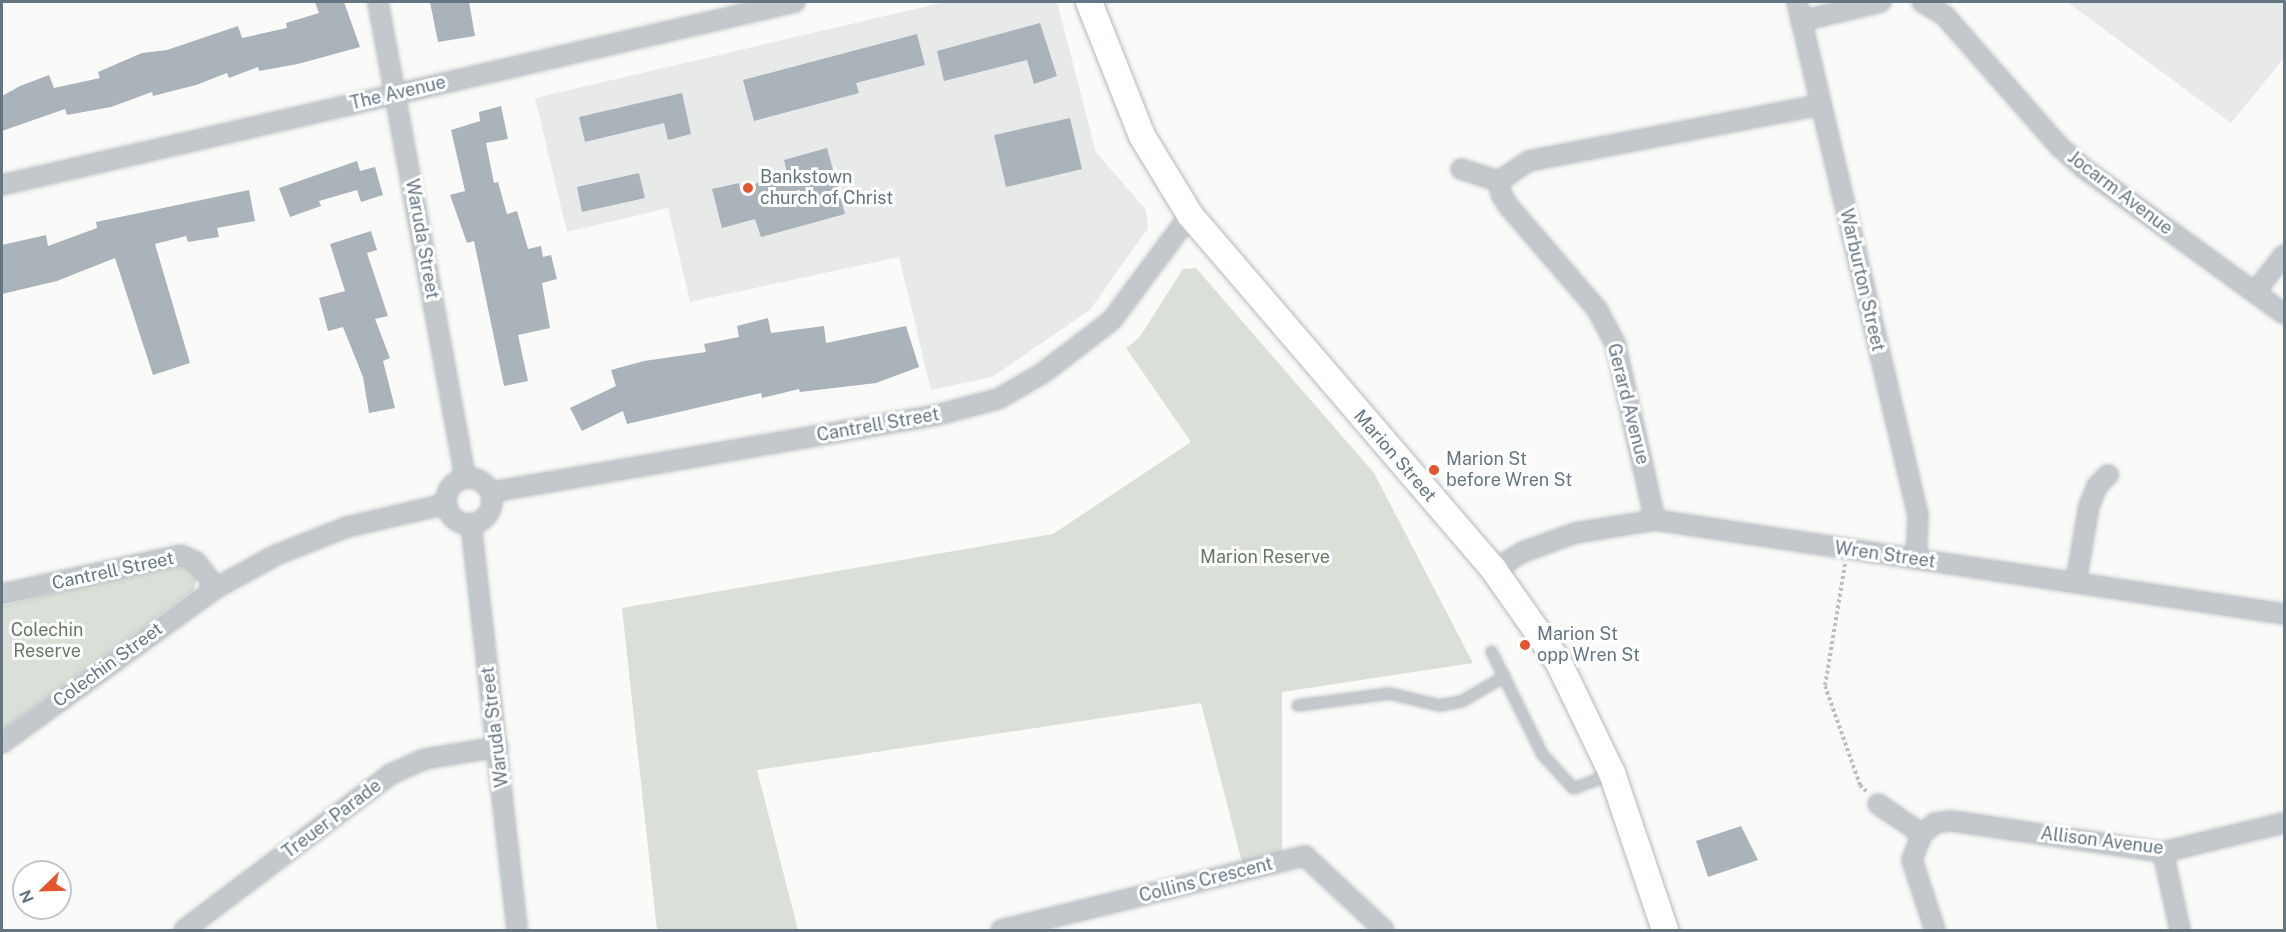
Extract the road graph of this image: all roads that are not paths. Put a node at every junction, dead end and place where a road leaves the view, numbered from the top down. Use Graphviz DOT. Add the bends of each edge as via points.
graph roads {
  1 [pos="378,2"];
  2 [pos="795,2"];
  3 [pos="1089,2"];
  4 [pos="1797,2"];
  5 [pos="1881,2"];
  6 [pos="1922,2"];
  7 [pos="1801,21"];
  8 [pos="395,94"];
  9 [pos="1820,105"];
  10 [pos="1461,169"];
  11 [pos="1499,181"];
  12 [pos="2,185"];
  13 [pos="1190,215"];
  14 [pos="2284,255"];
  15 [pos="2255,292"];
  16 [pos="2284,314"];
  17 [pos="2108,475"];
  18 [pos="465,477"];
  19 [pos="491,492"];
  20 [pos="446,504"];
  21 [pos="1656,519"];
  22 [pos="471,524"];
  23 [pos="1916,559"];
  24 [pos="1494,570"];
  25 [pos="2076,582"];
  26 [pos="216,588"];
  27 [pos="2,594"];
  28 [pos="2284,614"];
  29 [pos="1491,651"];
  30 [pos="1503,676"];
  31 [pos="1297,705"];
  32 [pos="2,743"];
  33 [pos="498,747"];
  34 [pos="1612,773"];
  35 [pos="1878,804"];
  36 [pos="2284,822"];
  37 [pos="1922,834"];
  38 [pos="2163,852"];
  39 [pos="184,930"];
  40 [pos="517,930"];
  41 [pos="1001,930"];
  42 [pos="1384,930"];
  43 [pos="1665,930"];
  44 [pos="1935,930"];
  45 [pos="2180,930"];
  1 -- 8 [label="street, Waruda Street"];
  2 -- 8 [label="street, The Avenue"];
  3 -- 13 [label="main road, Marion Street" via="1142,136"];
  4 -- 7 [label="street, Warburton Street"];
  5 -- 7 [label="street"];
  6 -- 15 [label="street, Jocarm Avenue" via="1945,16 2082,167"];
  7 -- 9 [label="street, Warburton Street"];
  8 -- 12 [label="street, The Avenue"];
  8 -- 18 [label="street, Waruda Street"];
  9 -- 11 [label="street" via="1528,161"];
  9 -- 23 [label="street, Warburton Street" via="1918,514"];
  10 -- 11 [label="street"];
  11 -- 21 [label="street, Gerard Avenue" via="1509,207 1596,308 1615,344"];
  13 -- 19 [label="street, Cantrell Street" via="1112,320 1043,373 998,399 937,415"];
  13 -- 24 [label="main road, Marion Street"];
  14 -- 15 [label="street"];
  15 -- 16 [label="street, Jocarm Avenue"];
  17 -- 25 [label="street" via="2097,486 2089,506"];
  18 -- 19 [label="street" via="484,482"];
  18 -- 20 [label="street" via="453,484"];
  19 -- 22 [label="street" via="489,513"];
  20 -- 22 [label="street" via="452,517"];
  20 -- 26 [label="street" via="328,533"];
  21 -- 23 [label="street, Wren Street"];
  21 -- 24 [label="street, Wren Street" via="1575,533 1523,552"];
  22 -- 33 [label="street, Waruda Street"];
  23 -- 25 [label="street, Wren Street"];
  24 -- 34 [label="main road, Marion Street" via="1558,661"];
  25 -- 28 [label="street, Wren Street"];
  26 -- 27 [label="street, Cantrell Street" via="196,562 181,555"];
  26 -- 32 [label="street, Colechin Street"];
  29 -- 30 [label="lane"];
  30 -- 31 [label="lane" via="1461,700 1439,705 1389,693"];
  30 -- 34 [label="lane" via="1542,754 1573,788"];
  33 -- 39 [label="street, Treuer Parade" via="425,759 391,774"];
  33 -- 40 [label="street, Waruda Street"];
  34 -- 43 [label="main road, Marion Street"];
  35 -- 37 [label="street"];
  36 -- 38 [label="street, Allison Avenue"];
  37 -- 38 [label="street, Allison Avenue" via="1935,823 1952,821"];
  37 -- 44 [label="street" via="1912,861"];
  38 -- 45 [label="street"];
  41 -- 42 [label="street, Collins Crescent" via="1305,856"];
}
